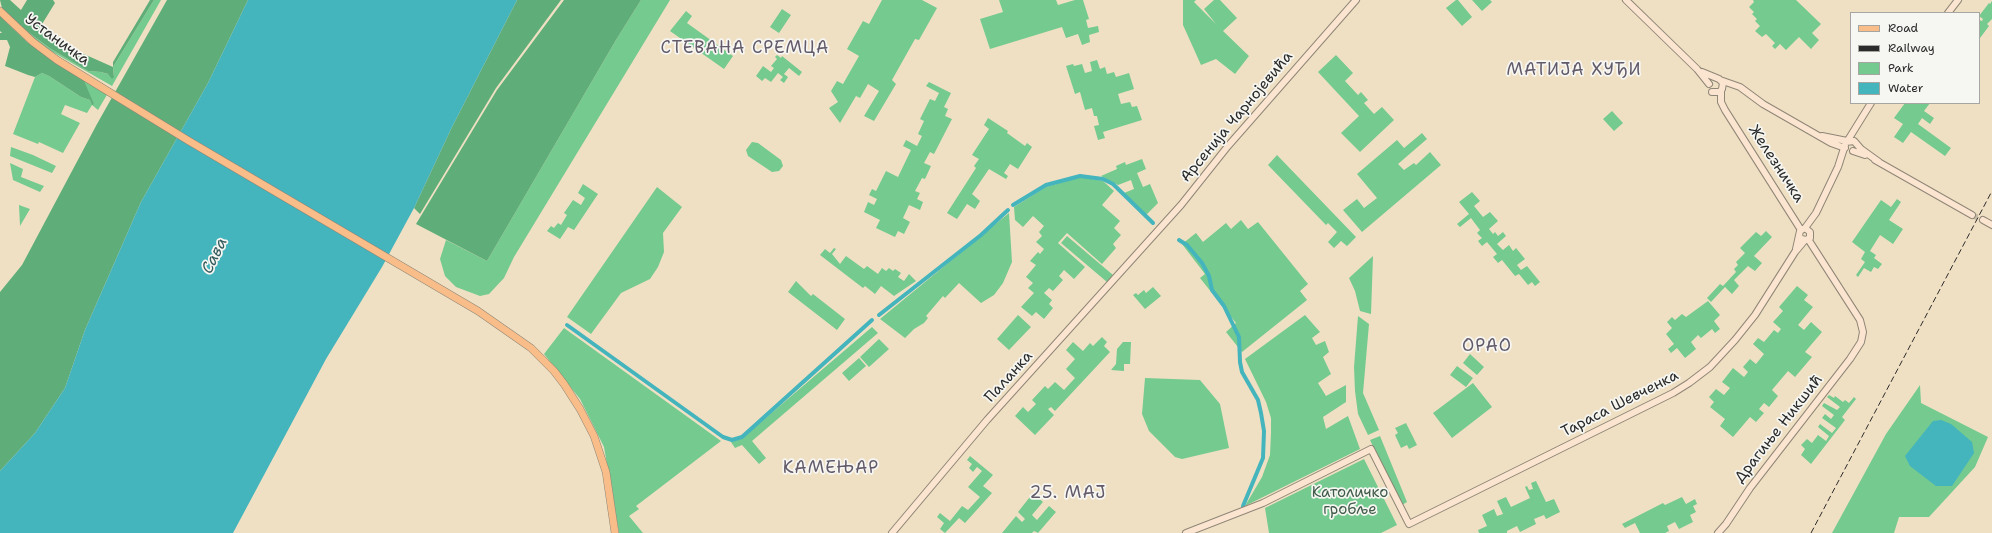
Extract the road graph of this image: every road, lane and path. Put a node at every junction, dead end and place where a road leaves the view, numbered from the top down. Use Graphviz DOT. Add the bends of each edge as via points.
graph roads {
  1 [pos="1356,0"];
  2 [pos="1626,0"];
  3 [pos="1958,0"];
  4 [pos="0,11"];
  5 [pos="1949,12"];
  6 [pos="1697,69"];
  7 [pos="1717,80"];
  8 [pos="1709,84"];
  9 [pos="1722,90"];
  10 [pos="1712,92"];
  11 [pos="1747,93"];
  12 [pos="1870,104"];
  13 [pos="1727,114"];
  14 [pos="1862,117"];
  15 [pos="1820,136"];
  16 [pos="1848,141"];
  17 [pos="1851,148"];
  18 [pos="1816,213"];
  19 [pos="1972,215"];
  20 [pos="1983,220"];
  21 [pos="1992,225"];
  22 [pos="1803,229"];
  23 [pos="1810,232"];
  24 [pos="1799,236"];
  25 [pos="1807,240"];
  26 [pos="1148,241"];
  27 [pos="1795,252"];
  28 [pos="615,533"];
  29 [pos="892,533"];
  30 [pos="1186,533"];
  31 [pos="1718,533"];
  1 -- 26 [label="street, Арсенија Чарнојевића"];
  2 -- 6 [label="street"];
  3 -- 5 [label="street"];
  4 -- 28 [label="main road, Устаничка" via="36,45 101,87 379,255 463,302 531,348 554,371 586,418 606,472"];
  6 -- 7 [label="street"];
  6 -- 8 [label="street"];
  7 -- 8 [label="street"];
  7 -- 9 [label="street" via="1723,83"];
  7 -- 11 [label="street" via="1737,85"];
  8 -- 10 [label="street"];
  9 -- 10 [label="street"];
  9 -- 11 [label="street" via="1732,87"];
  9 -- 13 [label="street, Железничка" via="1721,102"];
  10 -- 13 [label="street, Железничка" via="1717,103"];
  11 -- 15 [label="street"];
  12 -- 14 [label="street"];
  13 -- 22 [label="street, Железничка"];
  14 -- 16 [label="street"];
  14 -- 17 [label="street"];
  15 -- 16 [label="street"];
  15 -- 17 [label="street" via="1831,143"];
  16 -- 17 [label="street"];
  17 -- 18 [label="street" via="1838,167"];
  17 -- 19 [label="street"];
  18 -- 22 [label="street, Тараса Шевченка"];
  18 -- 23 [label="street"];
  20 -- 21 [label="street"];
  22 -- 23 [label="street, Железничка"];
  22 -- 24 [label="street, Тараса Шевченка"];
  23 -- 25 [label="street"];
  24 -- 25 [label="street"];
  24 -- 27 [label="street, Тараса Шевченка"];
  25 -- 27 [label="street, Тараса Шевченка"];
  25 -- 31 [label="street, Драгиње Никшић" via="1860,320 1863,332 1861,342"];
  26 -- 29 [label="street, Паланка" via="987,420"];
  27 -- 30 [label="street, Тараса Шевченка" via="1751,320 1710,367 1689,384 1410,524 1372,449 1263,503"];
}
